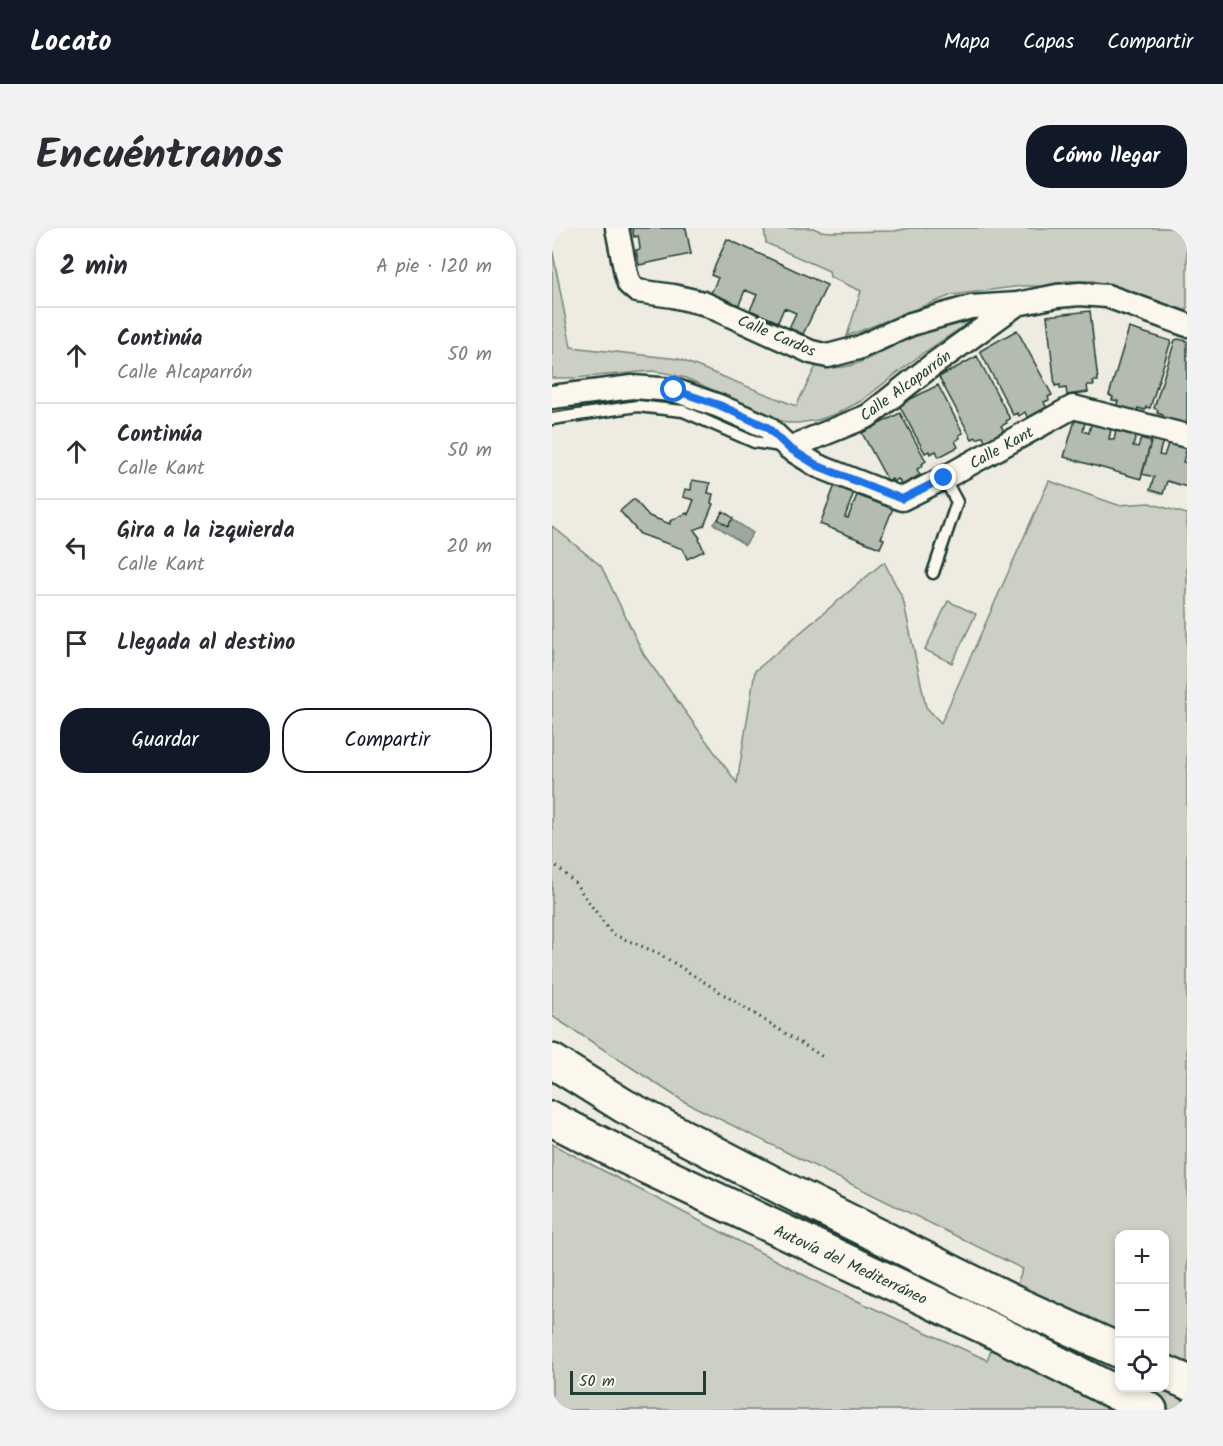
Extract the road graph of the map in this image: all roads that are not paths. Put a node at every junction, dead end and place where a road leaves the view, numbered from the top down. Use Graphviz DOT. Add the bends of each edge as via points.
graph roads {
  1 [pos="617,228"];
  2 [pos="1017,304"];
  3 [pos="1187,325"];
  4 [pos="552,397"];
  5 [pos="552,419"];
  6 [pos="1187,436"];
  7 [pos="789,448"];
  8 [pos="944,478"];
  9 [pos="933,573"];
  10 [pos="552,1061"];
  11 [pos="552,1119"];
  12 [pos="1115,1349"];
  13 [pos="1169,1374"];
  14 [pos="1187,1382"];
  15 [pos="1150,1410"];
  1 -- 2 [label="street, Calle Cardos" via="629,284 637,291 703,303 828,356 858,348 911,324 971,307"];
  2 -- 3 [label="street, Calle Alcaparrón" via="1057,296 1107,296"];
  2 -- 7 [label="street, Calle Alcaparrón" via="868,416"];
  4 -- 7 [label="street" via="632,387 674,390 767,427"];
  5 -- 7 [label="lane" via="637,406 683,411 754,442"];
  6 -- 8 [label="street, Calle Kant" via="1072,407"];
  7 -- 8 [label="street, Calle Kant" via="818,466 902,499"];
  8 -- 9 [label="lane" via="957,502"];
  10 -- 12 [label="highway" via="624,1106 790,1192"];
  11 -- 15 [label="highway, Autovía del Mediterráneo"];
  13 -- 14 [label="highway"];
}
